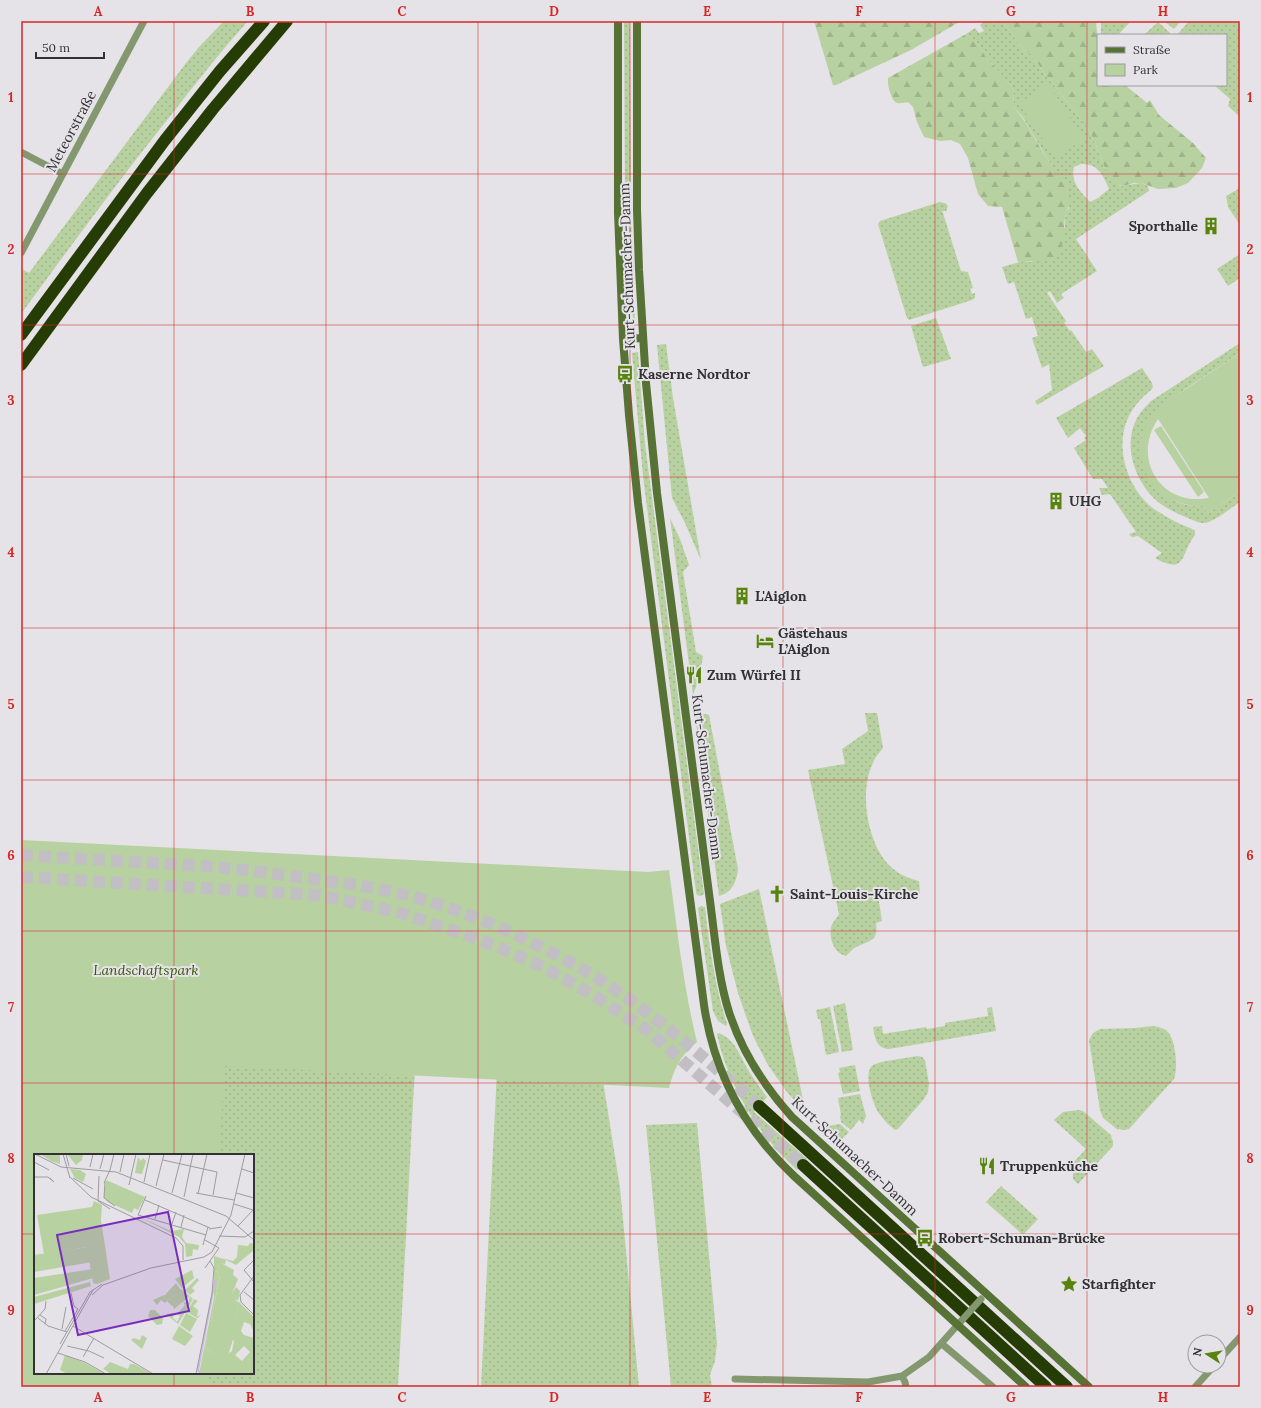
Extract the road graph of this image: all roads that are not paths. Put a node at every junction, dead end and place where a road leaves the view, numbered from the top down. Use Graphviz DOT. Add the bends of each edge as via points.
graph roads {
  1 [pos="144,21"];
  2 [pos="264,21"];
  3 [pos="287,21"];
  4 [pos="618,21"];
  5 [pos="637,21"];
  6 [pos="21,152"];
  7 [pos="63,174"];
  8 [pos="21,253"];
  9 [pos="21,335"];
  10 [pos="642,338"];
  11 [pos="623,339"];
  12 [pos="21,365"];
  13 [pos="759,1106"];
  14 [pos="803,1165"];
  15 [pos="984,1296"];
  16 [pos="961,1322"];
  17 [pos="1240,1337"];
  18 [pos="942,1344"];
  19 [pos="1227,1351"];
  20 [pos="1207,1374"];
  21 [pos="902,1376"];
  22 [pos="735,1379"];
  23 [pos="755,1379"];
  24 [pos="754,1387"];
  25 [pos="906,1387"];
  26 [pos="993,1387"];
  27 [pos="1026,1387"];
  28 [pos="1046,1387"];
  29 [pos="1067,1387"];
  30 [pos="1089,1387"];
  31 [pos="1195,1387"];
  1 -- 7 [label="street, Meteorstraße"];
  2 -- 9 [label="highway" via="165,140"];
  3 -- 12 [label="highway" via="147,193"];
  4 -- 11 [label="main road, Kurt-Schumacher-Damm" via="618,212"];
  5 -- 10 [label="main road, Kurt-Schumacher-Damm" via="637,209"];
  6 -- 7 [label="street"];
  7 -- 8 [label="street, Meteorstraße"];
  10 -- 11 [label="main road"];
  10 -- 15 [label="main road, Kurt-Schumacher-Damm" via="657,493 710,901 720,976 731,1018 756,1070 792,1117"];
  11 -- 16 [label="main road, Kurt-Schumacher-Damm" via="638,503 697,950 706,1018 719,1066 744,1117 774,1157"];
  13 -- 29 [label="highway"];
  14 -- 28 [label="highway"];
  15 -- 16 [label="street, bridge"];
  15 -- 30 [label="main road, Kurt-Schumacher-Damm"];
  16 -- 18 [label="street"];
  16 -- 27 [label="main road, Kurt-Schumacher-Damm"];
  17 -- 19 [label="street"];
  18 -- 21 [label="street" via="929,1357"];
  18 -- 26 [label="street"];
  20 -- 31 [label="street"];
  21 -- 23 [label="street" via="868,1382"];
  21 -- 25 [label="street"];
  22 -- 23 [label="street"];
  23 -- 24 [label="street"];
}
